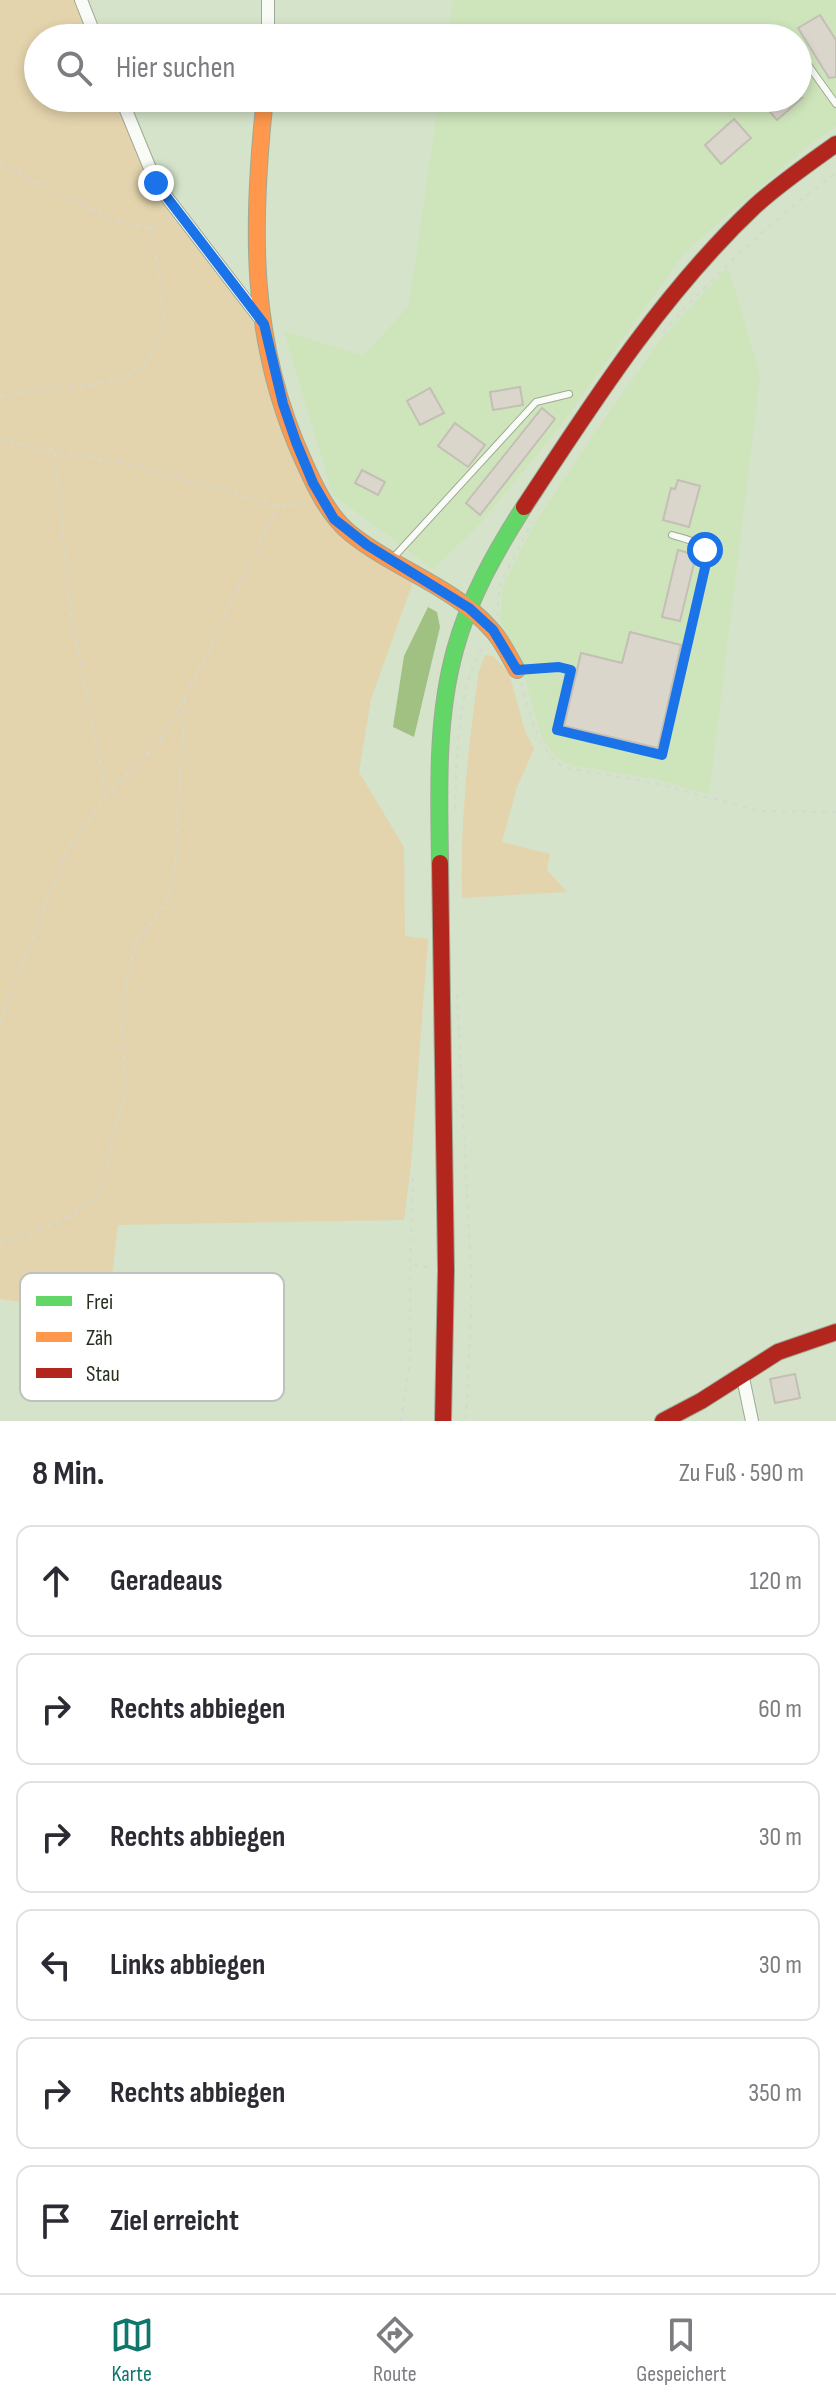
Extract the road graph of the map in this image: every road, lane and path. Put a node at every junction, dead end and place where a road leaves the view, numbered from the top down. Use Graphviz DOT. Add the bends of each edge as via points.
graph roads {
  1 [pos="81,0"];
  2 [pos="268,0"];
  3 [pos="90,24"];
  4 [pos="268,24"];
  5 [pos="812,71"];
  6 [pos="836,104"];
  7 [pos="127,112"];
  8 [pos="264,112"];
  9 [pos="836,144"];
  10 [pos="0,164"];
  11 [pos="836,173"];
  12 [pos="175,211"];
  13 [pos="150,228"];
  14 [pos="264,324"];
  15 [pos="657,340"];
  16 [pos="569,394"];
  17 [pos="0,397"];
  18 [pos="0,440"];
  19 [pos="55,453"];
  20 [pos="323,503"];
  21 [pos="278,506"];
  22 [pos="533,521"];
  23 [pos="672,535"];
  24 [pos="391,561"];
  25 [pos="469,608"];
  26 [pos="493,630"];
  27 [pos="517,670"];
  28 [pos="185,698"];
  29 [pos="106,797"];
  30 [pos="836,812"];
  31 [pos="455,813"];
  32 [pos="457,996"];
  33 [pos="0,1023"];
  34 [pos="413,1178"];
  35 [pos="0,1243"];
  36 [pos="410,1264"];
  37 [pos="446,1270"];
  38 [pos="836,1332"];
  39 [pos="742,1373"];
  40 [pos="401,1421"];
  41 [pos="443,1421"];
  42 [pos="466,1421"];
  43 [pos="663,1421"];
  44 [pos="752,1421"];
  1 -- 3 [label="street"];
  2 -- 4 [label="street"];
  5 -- 6 [label="lane"];
  7 -- 12 [label="street" via="156,183"];
  8 -- 14 [label="main road" via="256,227"];
  9 -- 25 [label="main road" via="749,211 671,293 539,483"];
  10 -- 13 [label="path" via="116,222"];
  11 -- 15 [label="path" via="747,245"];
  12 -- 13 [label="path"];
  12 -- 14 [label="street"];
  13 -- 17 [label="path" via="164,328 145,363 124,378"];
  14 -- 20 [label="main road" via="291,430"];
  16 -- 24 [label="lane" via="536,402"];
  18 -- 19 [label="path"];
  19 -- 21 [label="path" via="145,468"];
  19 -- 29 [label="path" via="71,615"];
  20 -- 21 [label="path"];
  20 -- 24 [label="main road" via="350,533"];
  21 -- 28 [label="path"];
  22 -- 26 [label="path" via="500,585"];
  23 -- 27 [label="lane" via="699,543 707,559 662,755 557,730 571,670"];
  24 -- 25 [label="main road"];
  25 -- 26 [label="main road"];
  25 -- 37 [label="main road" via="446,695 439,765"];
  26 -- 27 [label="main road"];
  26 -- 31 [label="path" via="474,660 467,685"];
  27 -- 30 [label="path" via="542,747 563,767 654,783 760,811"];
  28 -- 29 [label="path" via="158,742"];
  28 -- 35 [label="path" via="175,867 167,903 137,941 128,974 122,1025 126,1089 106,1175 99,1194 77,1212"];
  29 -- 33 [label="path" via="66,852"];
  32 -- 42 [label="path" via="472,1294"];
  34 -- 36 [label="path"];
  36 -- 37 [label="path"];
  36 -- 40 [label="path" via="410,1359"];
  37 -- 41 [label="main road"];
  38 -- 39 [label="main road" via="800,1341"];
  39 -- 43 [label="main road"];
  39 -- 44 [label="street"];
}
